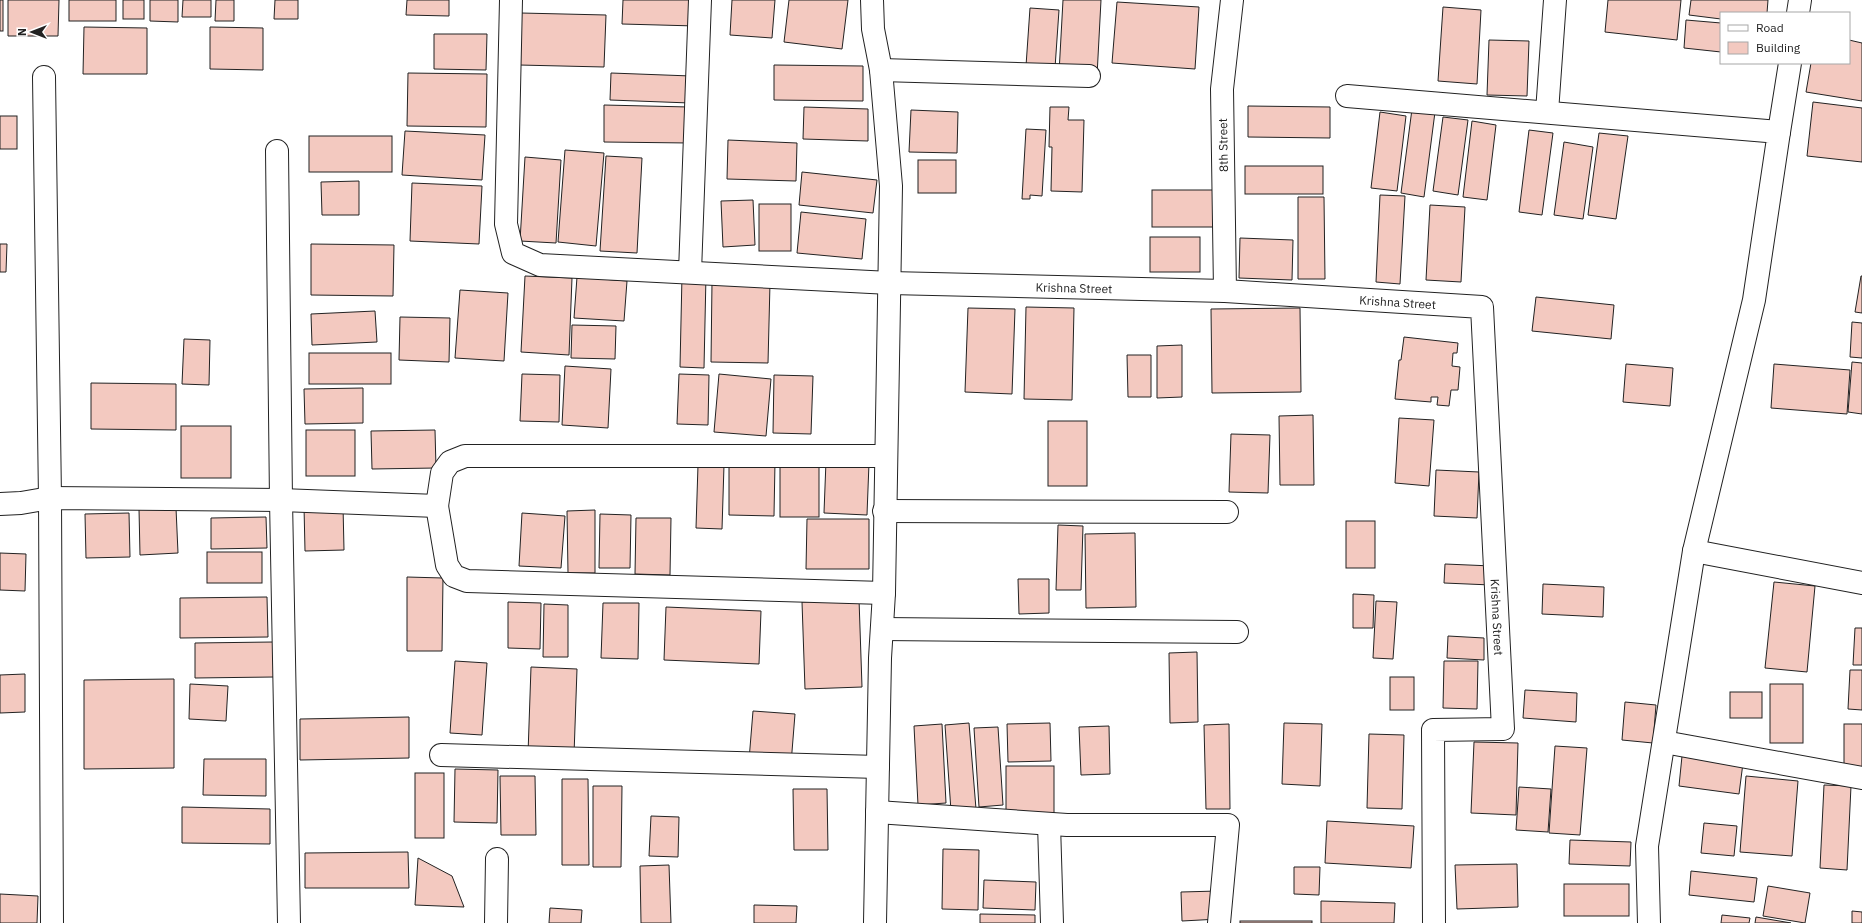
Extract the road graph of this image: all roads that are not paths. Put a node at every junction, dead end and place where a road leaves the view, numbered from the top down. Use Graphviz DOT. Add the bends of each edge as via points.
graph roads {
  1 [pos="511,0"];
  2 [pos="700,0"];
  3 [pos="872,0"];
  4 [pos="1232,0"];
  5 [pos="1555,0"];
  6 [pos="1800,0"];
  7 [pos="1798,12"];
  8 [pos="1790,64"];
  9 [pos="881,70"];
  10 [pos="1089,76"];
  11 [pos="44,77"];
  12 [pos="1348,96"];
  13 [pos="1547,112"];
  14 [pos="1779,132"];
  15 [pos="277,151"];
  16 [pos="690,272"];
  17 [pos="890,283"];
  18 [pos="1225,291"];
  19 [pos="886,456"];
  20 [pos="50,498"];
  21 [pos="281,500"];
  22 [pos="0,504"];
  23 [pos="438,506"];
  24 [pos="884,511"];
  25 [pos="1227,512"];
  26 [pos="1694,551"];
  27 [pos="1862,583"];
  28 [pos="884,593"];
  29 [pos="882,629"];
  30 [pos="1237,632"];
  31 [pos="1664,742"];
  32 [pos="441,756"];
  33 [pos="878,768"];
  34 [pos="1862,778"];
  35 [pos="877,812"];
  36 [pos="1049,824"];
  37 [pos="497,859"];
  38 [pos="52,923"];
  39 [pos="289,923"];
  40 [pos="496,923"];
  41 [pos="875,923"];
  42 [pos="1052,923"];
  43 [pos="1219,923"];
  44 [pos="1434,923"];
  45 [pos="1649,923"];
  1 -- 16 [label="street, Krishna Street" via="506,224 513,253 540,265"];
  2 -- 16 [label="street"];
  3 -- 9 [label="street" via="873,29"];
  4 -- 18 [label="street, 8th Street" via="1222,89"];
  5 -- 13 [label="street"];
  6 -- 7 [label="street"];
  8 -- 14 [label="street"];
  9 -- 10 [label="street"];
  9 -- 17 [label="street" via="891,186"];
  11 -- 20 [label="street"];
  12 -- 13 [label="street"];
  13 -- 14 [label="street"];
  14 -- 26 [label="street" via="1754,300"];
  15 -- 21 [label="street"];
  16 -- 17 [label="street, Krishna Street"];
  17 -- 18 [label="street, Krishna Street"];
  17 -- 19 [label="street"];
  18 -- 44 [label="street, Krishna Street" via="1482,307 1503,729 1433,730"];
  19 -- 23 [label="street" via="464,456 450,462 442,473"];
  19 -- 24 [label="street"];
  20 -- 21 [label="street"];
  20 -- 22 [label="street"];
  20 -- 38 [label="street"];
  21 -- 23 [label="street"];
  21 -- 39 [label="street"];
  23 -- 28 [label="street" via="447,565 454,576 467,581"];
  24 -- 25 [label="street"];
  24 -- 28 [label="street"];
  26 -- 27 [label="street"];
  26 -- 31 [label="street"];
  28 -- 29 [label="street"];
  29 -- 30 [label="street"];
  29 -- 33 [label="street"];
  31 -- 34 [label="street"];
  31 -- 45 [label="street" via="1647,846"];
  32 -- 33 [label="street"];
  33 -- 35 [label="street"];
  35 -- 36 [label="street"];
  35 -- 41 [label="street"];
  36 -- 42 [label="street"];
  36 -- 43 [label="street" via="1228,825"];
  37 -- 40 [label="street"];
}
